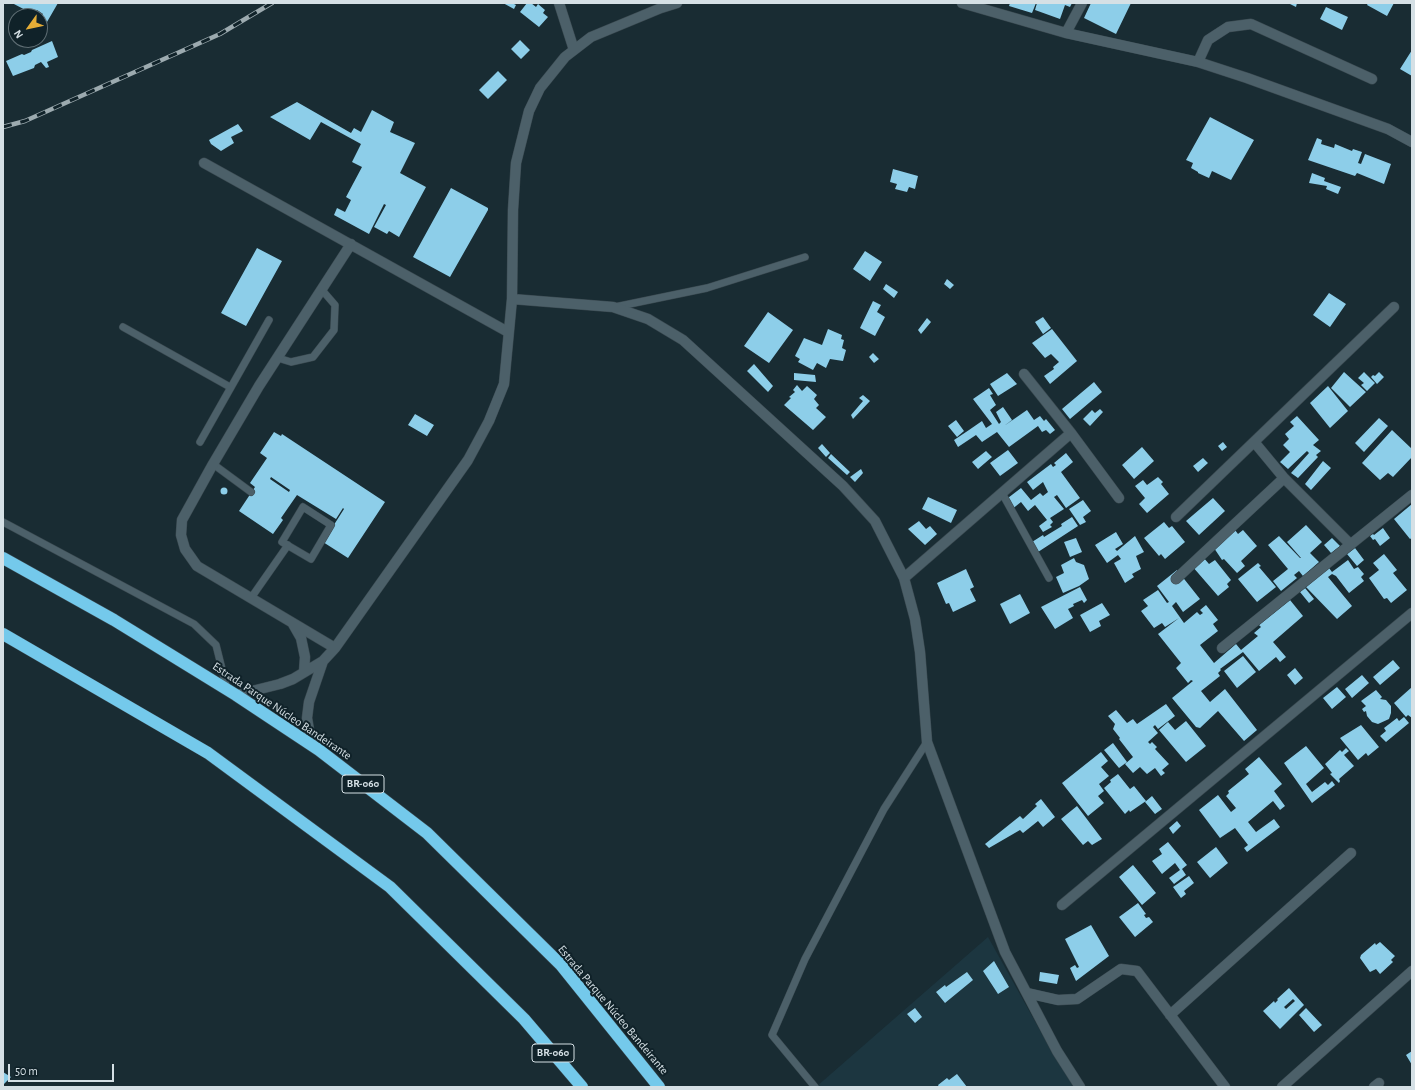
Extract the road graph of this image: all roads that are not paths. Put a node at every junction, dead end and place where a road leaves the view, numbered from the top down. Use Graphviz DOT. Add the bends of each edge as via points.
graph roads {
  1 [pos="559,3"];
  2 [pos="677,3"];
  3 [pos="962,3"];
  4 [pos="1082,3"];
  5 [pos="1066,33"];
  6 [pos="574,50"];
  7 [pos="1198,62"];
  8 [pos="1372,79"];
  9 [pos="1412,142"];
  10 [pos="204,164"];
  11 [pos="351,244"];
  12 [pos="805,257"];
  13 [pos="322,290"];
  14 [pos="512,299"];
  15 [pos="1394,307"];
  16 [pos="613,308"];
  17 [pos="269,320"];
  18 [pos="122,327"];
  19 [pos="508,332"];
  20 [pos="278,358"];
  21 [pos="1024,374"];
  22 [pos="230,387"];
  23 [pos="1071,433"];
  24 [pos="200,442"];
  25 [pos="1255,443"];
  26 [pos="213,464"];
  27 [pos="1284,478"];
  28 [pos="251,492"];
  29 [pos="1002,493"];
  30 [pos="1412,495"];
  31 [pos="1119,498"];
  32 [pos="1176,517"];
  33 [pos="3,522"];
  34 [pos="1350,544"];
  35 [pos="288,545"];
  36 [pos="3,558"];
  37 [pos="904,578"];
  38 [pos="1049,578"];
  39 [pos="1176,579"];
  40 [pos="251,598"];
  41 [pos="1412,613"];
  42 [pos="293,624"];
  43 [pos="3,634"];
  44 [pos="335,648"];
  45 [pos="1222,648"];
  46 [pos="323,661"];
  47 [pos="304,672"];
  48 [pos="232,692"];
  49 [pos="927,742"];
  50 [pos="318,750"];
  51 [pos="1351,853"];
  52 [pos="1062,905"];
  53 [pos="1412,971"];
  54 [pos="1027,993"];
  55 [pos="1170,1014"];
  56 [pos="582,1087"];
  57 [pos="659,1087"];
  58 [pos="816,1087"];
  59 [pos="1080,1087"];
  60 [pos="1225,1087"];
  61 [pos="1282,1087"];
  1 -- 6 [label="street"];
  2 -- 6 [label="street" via="591,37"];
  3 -- 5 [label="street"];
  4 -- 5 [label="street"];
  5 -- 7 [label="street"];
  6 -- 14 [label="street" via="564,57 540,88 529,111 516,163"];
  7 -- 8 [label="street" via="1208,40 1228,27 1251,24"];
  7 -- 9 [label="street" via="1388,129"];
  10 -- 11 [label="street"];
  11 -- 13 [label="street"];
  11 -- 19 [label="street"];
  12 -- 16 [label="lane" via="707,288"];
  13 -- 20 [label="street"];
  13 -- 20 [label="lane" via="335,305 334,330 313,357 291,362"];
  14 -- 16 [label="street"];
  14 -- 19 [label="street"];
  15 -- 25 [label="street"];
  16 -- 37 [label="street" via="648,319 684,340 843,486 875,521"];
  17 -- 22 [label="lane"];
  18 -- 22 [label="lane"];
  19 -- 44 [label="street" via="504,384 489,421 468,460"];
  20 -- 26 [label="street"];
  21 -- 23 [label="street"];
  22 -- 24 [label="lane"];
  23 -- 29 [label="street"];
  23 -- 31 [label="street"];
  25 -- 27 [label="street"];
  25 -- 32 [label="street"];
  26 -- 28 [label="lane"];
  26 -- 40 [label="street" via="182,520 181,535 185,549 197,566"];
  27 -- 34 [label="street"];
  27 -- 39 [label="street"];
  29 -- 37 [label="street"];
  29 -- 38 [label="lane"];
  30 -- 34 [label="street"];
  33 -- 48 [label="lane" via="194,624 216,645"];
  34 -- 45 [label="street"];
  35 -- 35 [label="lane" via="282,542 303,508 331,525 310,559"];
  35 -- 40 [label="lane"];
  36 -- 48 [label="highway, Estrada Parque Núcleo Bandeirante / BR-060" via="114,620"];
  37 -- 49 [label="street" via="919,645"];
  40 -- 42 [label="street"];
  41 -- 52 [label="street"];
  42 -- 44 [label="street"];
  42 -- 47 [label="street" via="301,638 305,657"];
  43 -- 56 [label="highway, BR-060" via="208,753 390,888 524,1019"];
  44 -- 46 [label="street"];
  46 -- 47 [label="street"];
  46 -- 50 [label="street" via="309,702 307,718 309,730"];
  47 -- 48 [label="street" via="280,684"];
  48 -- 50 [label="highway, Estrada Parque Núcleo Bandeirante / BR-060"];
  49 -- 54 [label="street" via="1005,952"];
  49 -- 58 [label="lane" via="884,809 805,959 772,1035"];
  50 -- 57 [label="highway, Estrada Parque Núcleo Bandeirante / BR-060" via="427,833 560,966"];
  51 -- 55 [label="street"];
  53 -- 61 [label="street"];
  54 -- 55 [label="street" via="1058,1000 1077,999 1121,969 1137,971"];
  54 -- 59 [label="street" via="1057,1051"];
  55 -- 60 [label="street"];
}
